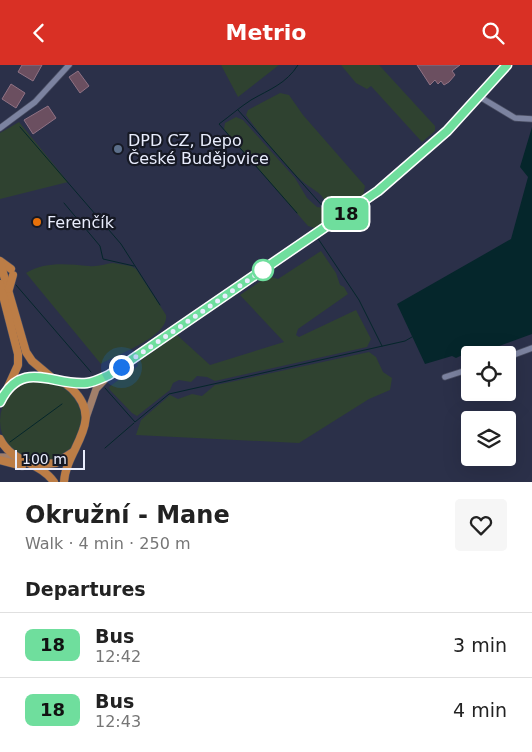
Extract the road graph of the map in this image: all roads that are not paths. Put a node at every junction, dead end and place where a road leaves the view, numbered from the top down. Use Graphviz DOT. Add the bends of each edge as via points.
graph roads {
  1 [pos="69,65"];
  2 [pos="507,65"];
  3 [pos="480,97"];
  4 [pos="532,119"];
  5 [pos="2,126"];
  6 [pos="0,261"];
  7 [pos="0,284"];
  8 [pos="9,296"];
  9 [pos="532,348"];
  10 [pos="516,354"];
  11 [pos="461,372"];
  12 [pos="109,375"];
  13 [pos="446,377"];
  14 [pos="53,378"];
  15 [pos="62,382"];
  16 [pos="6,393"];
  17 [pos="0,403"];
  18 [pos="85,421"];
  19 [pos="0,439"];
  20 [pos="76,448"];
  21 [pos="15,457"];
  22 [pos="0,458"];
  23 [pos="32,465"];
  24 [pos="48,482"];
  25 [pos="54,482"];
  26 [pos="64,482"];
  1 -- 5 [label="street" via="35,102"];
  2 -- 3 [label="main road"];
  3 -- 4 [label="street" via="515,118"];
  3 -- 12 [label="main road" via="447,131 378,191"];
  6 -- 8 [label="highway"];
  6 -- 8 [label="highway" via="12,272"];
  7 -- 16 [label="highway" via="18,354 15,374"];
  8 -- 14 [label="highway" via="26,352"];
  9 -- 10 [label="street"];
  11 -- 13 [label="street"];
  12 -- 15 [label="main road" via="88,383"];
  12 -- 18 [label="main road" via="96,389"];
  14 -- 15 [label="highway"];
  14 -- 16 [label="highway" via="25,379"];
  15 -- 18 [label="highway" via="79,398"];
  16 -- 17 [label="highway"];
  18 -- 20 [label="highway" via="83,435"];
  19 -- 21 [label="highway"];
  20 -- 23 [label="highway" via="56,463"];
  20 -- 26 [label="highway"];
  21 -- 22 [label="main road"];
  21 -- 23 [label="highway"];
  22 -- 24 [label="highway" via="32,470"];
  23 -- 25 [label="highway" via="44,471"];
}
